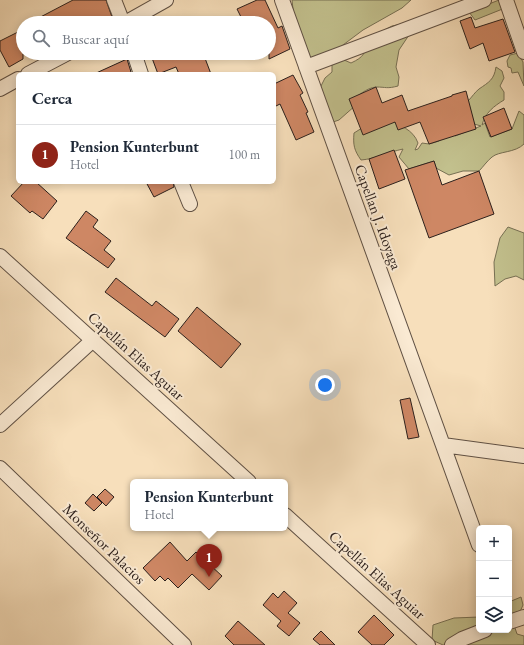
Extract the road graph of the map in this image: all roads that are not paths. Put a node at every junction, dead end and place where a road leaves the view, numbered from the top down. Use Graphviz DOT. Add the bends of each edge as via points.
graph roads {
  1 [pos="114,0"];
  2 [pos="166,0"];
  3 [pos="282,0"];
  4 [pos="484,0"];
  5 [pos="506,0"];
  6 [pos="121,16"];
  7 [pos="137,16"];
  8 [pos="524,52"];
  9 [pos="55,60"];
  10 [pos="136,60"];
  11 [pos="306,67"];
  12 [pos="32,72"];
  13 [pos="140,72"];
  14 [pos="16,80"];
  15 [pos="0,89"];
  16 [pos="183,184"];
  17 [pos="190,204"];
  18 [pos="0,256"];
  19 [pos="93,340"];
  20 [pos="0,425"];
  21 [pos="443,445"];
  22 [pos="524,456"];
  23 [pos="0,468"];
  24 [pos="246,479"];
  25 [pos="288,518"];
  26 [pos="476,537"];
  27 [pos="524,617"];
  28 [pos="512,621"];
  29 [pos="477,633"];
  30 [pos="184,645"];
  31 [pos="428,645"];
  32 [pos="452,645"];
  1 -- 6 [label="street"];
  2 -- 7 [label="street"];
  3 -- 11 [label="street, Capellan J. Idoyaga"];
  4 -- 11 [label="street"];
  5 -- 8 [label="street"];
  9 -- 12 [label="street"];
  10 -- 13 [label="street"];
  11 -- 21 [label="street, Capellan J. Idoyaga"];
  14 -- 15 [label="street"];
  16 -- 17 [label="street"];
  18 -- 19 [label="street, Capellán Elias Aguiar"];
  19 -- 20 [label="street"];
  19 -- 24 [label="street, Capellán Elias Aguiar"];
  21 -- 22 [label="street"];
  21 -- 26 [label="street, Capellan J. Idoyaga"];
  23 -- 30 [label="street, Monseñor Palacios"];
  25 -- 31 [label="street, Capellán Elias Aguiar"];
  27 -- 28 [label="street"];
  29 -- 32 [label="street"];
}
